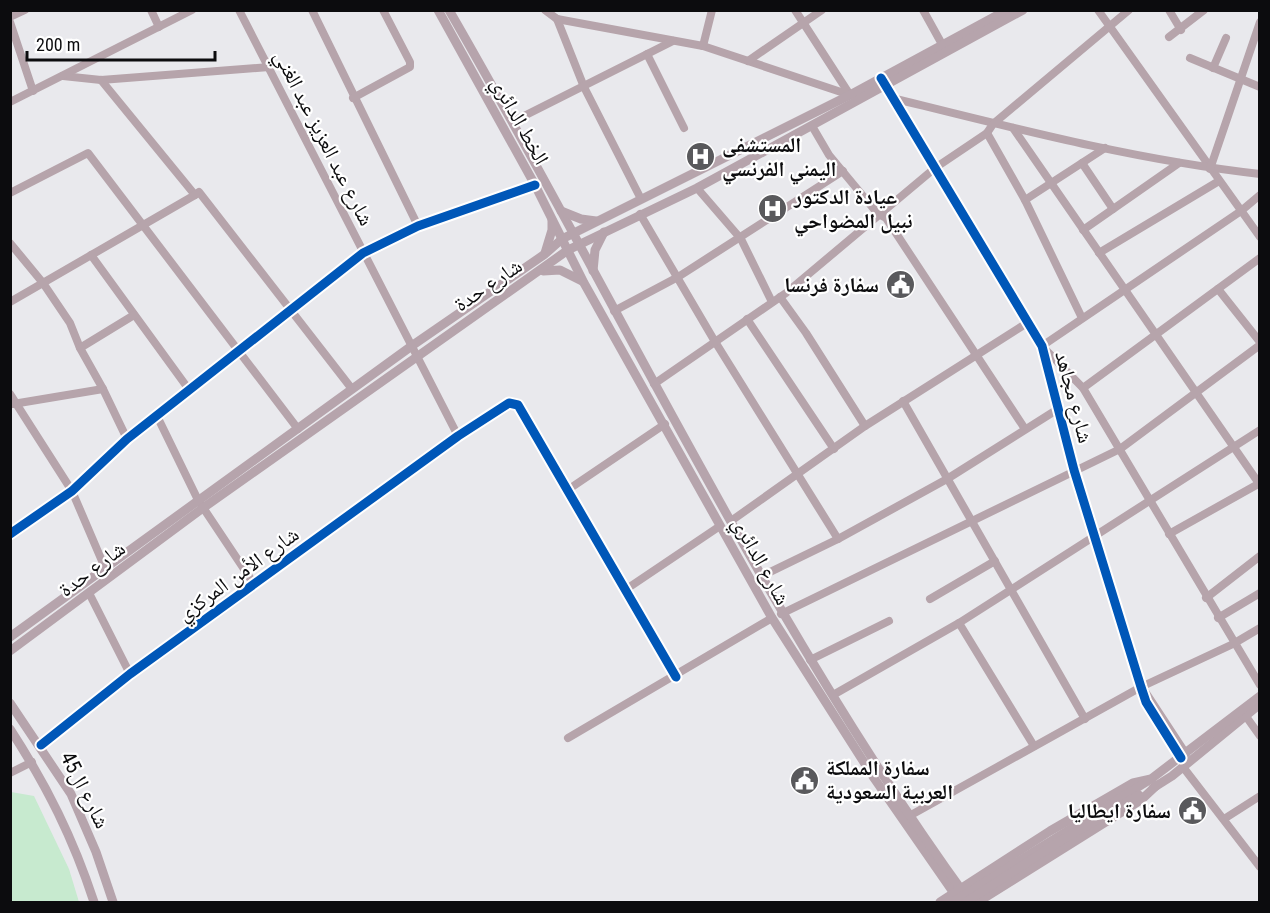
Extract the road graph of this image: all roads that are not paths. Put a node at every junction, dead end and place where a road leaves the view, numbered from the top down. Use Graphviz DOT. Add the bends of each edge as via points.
graph roads {
  1 [pos="25,10"];
  2 [pos="151,10"];
  3 [pos="192,10"];
  4 [pos="239,10"];
  5 [pos="312,10"];
  6 [pos="383,10"];
  7 [pos="438,10"];
  8 [pos="449,10"];
  9 [pos="545,10"];
  10 [pos="712,10"];
  11 [pos="795,10"];
  12 [pos="822,10"];
  13 [pos="923,10"];
  14 [pos="1007,10"];
  15 [pos="1023,10"];
  16 [pos="1098,10"];
  17 [pos="1129,10"];
  18 [pos="1169,10"];
  19 [pos="1204,10"];
  20 [pos="10,17"];
  21 [pos="557,19"];
  22 [pos="10,22"];
  23 [pos="803,22"];
  24 [pos="1260,22"];
  25 [pos="159,27"];
  26 [pos="1108,28"];
  27 [pos="1181,30"];
  28 [pos="1169,37"];
  29 [pos="1226,38"];
  30 [pos="674,41"];
  31 [pos="703,45"];
  32 [pos="943,46"];
  33 [pos="647,54"];
  34 [pos="1190,58"];
  35 [pos="748,61"];
  36 [pos="268,67"];
  37 [pos="1214,68"];
  38 [pos="63,76"];
  39 [pos="101,80"];
  40 [pos="1239,80"];
  41 [pos="883,83"];
  42 [pos="584,87"];
  43 [pos="1260,87"];
  44 [pos="33,91"];
  45 [pos="850,95"];
  46 [pos="353,98"];
  47 [pos="892,98"];
  48 [pos="10,102"];
  49 [pos="514,121"];
  50 [pos="993,124"];
  51 [pos="812,126"];
  52 [pos="684,128"];
  53 [pos="1013,128"];
  54 [pos="987,133"];
  55 [pos="1106,148"];
  56 [pos="1082,163"];
  57 [pos="1179,163"];
  58 [pos="935,168"];
  59 [pos="1210,169"];
  60 [pos="843,171"];
  61 [pos="1260,174"];
  62 [pos="1219,182"];
  63 [pos="1051,183"];
  64 [pos="535,185"];
  65 [pos="697,188"];
  66 [pos="10,193"];
  67 [pos="195,195"];
  68 [pos="1260,195"];
  69 [pos="641,199"];
  70 [pos="1025,200"];
  71 [pos="1113,209"];
  72 [pos="560,211"];
  73 [pos="1241,211"];
  74 [pos="878,213"];
  75 [pos="640,214"];
  76 [pos="552,220"];
  77 [pos="598,221"];
  78 [pos="142,226"];
  79 [pos="418,226"];
  80 [pos="605,230"];
  81 [pos="1083,230"];
  82 [pos="572,233"];
  83 [pos="1260,237"];
  84 [pos="741,238"];
  85 [pos="562,239"];
  86 [pos="10,243"];
  87 [pos="578,245"];
  88 [pos="568,250"];
  89 [pos="363,253"];
  90 [pos="1099,253"];
  91 [pos="545,254"];
  92 [pos="91,255"];
  93 [pos="1260,258"];
  94 [pos="539,272"];
  95 [pos="592,272"];
  96 [pos="678,277"];
  97 [pos="43,283"];
  98 [pos="584,283"];
  99 [pos="1218,289"];
  100 [pos="1125,291"];
  101 [pos="776,299"];
  102 [pos="10,302"];
  103 [pos="291,308"];
  104 [pos="614,311"];
  105 [pos="134,315"];
  106 [pos="1082,318"];
  107 [pos="747,319"];
  108 [pos="1027,323"];
  109 [pos="1155,335"];
  110 [pos="714,340"];
  111 [pos="1260,344"];
  112 [pos="1042,346"];
  113 [pos="80,348"];
  114 [pos="416,349"];
  115 [pos="237,353"];
  116 [pos="974,356"];
  117 [pos="654,384"];
  118 [pos="103,388"];
  119 [pos="1083,388"];
  120 [pos="352,389"];
  121 [pos="190,392"];
  122 [pos="10,394"];
  123 [pos="1195,395"];
  124 [pos="903,401"];
  125 [pos="13,403"];
  126 [pos="1058,409"];
  127 [pos="157,416"];
  128 [pos="665,424"];
  129 [pos="865,426"];
  130 [pos="298,429"];
  131 [pos="1025,429"];
  132 [pos="1260,430"];
  133 [pos="458,436"];
  134 [pos="127,440"];
  135 [pos="1233,447"];
  136 [pos="834,449"];
  137 [pos="1120,449"];
  138 [pos="1074,470"];
  139 [pos="798,475"];
  140 [pos="947,479"];
  141 [pos="1259,484"];
  142 [pos="568,489"];
  143 [pos="72,491"];
  144 [pos="1148,500"];
  145 [pos="201,504"];
  146 [pos="970,520"];
  147 [pos="731,521"];
  148 [pos="720,526"];
  149 [pos="10,534"];
  150 [pos="1169,534"];
  151 [pos="1094,537"];
  152 [pos="838,539"];
  153 [pos="1260,556"];
  154 [pos="995,561"];
  155 [pos="105,568"];
  156 [pos="762,576"];
  157 [pos="254,584"];
  158 [pos="1010,589"];
  159 [pos="625,590"];
  160 [pos="89,593"];
  161 [pos="1260,593"];
  162 [pos="1206,598"];
  163 [pos="930,599"];
  164 [pos="781,614"];
  165 [pos="772,618"];
  166 [pos="1218,618"];
  167 [pos="889,621"];
  168 [pos="959,623"];
  169 [pos="1260,628"];
  170 [pos="10,637"];
  171 [pos="1233,644"];
  172 [pos="10,651"];
  173 [pos="810,660"];
  174 [pos="130,674"];
  175 [pos="676,677"];
  176 [pos="1260,685"];
  177 [pos="1141,687"];
  178 [pos="833,695"];
  179 [pos="1260,696"];
  180 [pos="10,703"];
  181 [pos="1260,704"];
  182 [pos="1245,715"];
  183 [pos="1085,719"];
  184 [pos="10,729"];
  185 [pos="1260,735"];
  186 [pos="568,738"];
  187 [pos="41,745"];
  188 [pos="1034,746"];
  189 [pos="1184,760"];
  190 [pos="32,762"];
  191 [pos="878,763"];
  192 [pos="867,767"];
  193 [pos="10,773"];
  194 [pos="885,773"];
  195 [pos="874,778"];
  196 [pos="1154,782"];
  197 [pos="1260,796"];
  198 [pos="910,815"];
  199 [pos="1224,819"];
  200 [pos="96,852"];
  201 [pos="80,859"];
  202 [pos="999,863"];
  203 [pos="1260,867"];
  204 [pos="946,876"];
  205 [pos="973,880"];
  206 [pos="1011,880"];
  207 [pos="992,893"];
  208 [pos="950,898"];
  209 [pos="94,903"];
  210 [pos="113,903"];
  211 [pos="960,903"];
  212 [pos="966,903"];
  213 [pos="971,903"];
  214 [pos="978,903"];
  215 [pos="986,903"];
  1 -- 20 [label="street"];
  2 -- 25 [label="street"];
  3 -- 25 [label="street"];
  4 -- 36 [label="street, شارع عبد العزيز عبد الغني"];
  5 -- 46 [label="street"];
  6 -- 46 [label="street" via="410,67"];
  7 -- 64 [label="main road, الخط الدائري"];
  8 -- 49 [label="main road, الخط الدائري"];
  9 -- 21 [label="street"];
  10 -- 31 [label="street"];
  11 -- 23 [label="street"];
  12 -- 23 [label="street"];
  13 -- 32 [label="street"];
  14 -- 32 [label="main road, شارع حدة"];
  15 -- 41 [label="main road, شارع حدة"];
  16 -- 26 [label="street"];
  17 -- 26 [label="street"];
  18 -- 27 [label="street"];
  19 -- 27 [label="street"];
  21 -- 30 [label="street"];
  21 -- 42 [label="street"];
  22 -- 44 [label="street"];
  23 -- 35 [label="street"];
  23 -- 45 [label="street"];
  24 -- 40 [label="street"];
  25 -- 38 [label="street"];
  26 -- 50 [label="street"];
  26 -- 59 [label="street"];
  27 -- 28 [label="street"];
  29 -- 37 [label="street"];
  30 -- 31 [label="street"];
  30 -- 33 [label="street"];
  31 -- 35 [label="street"];
  32 -- 41 [label="main road, شارع حدة"];
  33 -- 42 [label="street"];
  33 -- 52 [label="street"];
  34 -- 37 [label="street"];
  35 -- 45 [label="street"];
  36 -- 39 [label="street"];
  36 -- 89 [label="street, شارع عبد العزيز عبد الغني"];
  37 -- 40 [label="street"];
  38 -- 39 [label="street"];
  38 -- 44 [label="street"];
  39 -- 67 [label="street"];
  40 -- 43 [label="street"];
  40 -- 59 [label="street"];
  41 -- 45 [label="main road, شارع حدة"];
  41 -- 47 [label="street, شارع مجاهد"];
  41 -- 51 [label="main road, شارع حدة"];
  42 -- 49 [label="street"];
  42 -- 69 [label="street"];
  44 -- 48 [label="street"];
  45 -- 69 [label="main road, شارع حدة"];
  46 -- 79 [label="street"];
  47 -- 50 [label="street"];
  47 -- 58 [label="street, شارع مجاهد"];
  49 -- 72 [label="main road, الخط الدائري"];
  50 -- 53 [label="street"];
  50 -- 54 [label="street"];
  51 -- 60 [label="street"];
  51 -- 65 [label="main road, شارع حدة"];
  53 -- 55 [label="street"];
  53 -- 63 [label="street"];
  54 -- 58 [label="street"];
  54 -- 70 [label="street"];
  55 -- 56 [label="street"];
  55 -- 57 [label="street"];
  56 -- 63 [label="street"];
  56 -- 71 [label="street"];
  57 -- 59 [label="street"];
  57 -- 71 [label="street"];
  58 -- 74 [label="street"];
  58 -- 108 [label="street, شارع مجاهد"];
  59 -- 61 [label="street"];
  59 -- 62 [label="street"];
  60 -- 74 [label="street"];
  60 -- 84 [label="street"];
  62 -- 73 [label="street"];
  62 -- 90 [label="street"];
  63 -- 70 [label="street"];
  63 -- 81 [label="street"];
  64 -- 76 [label="main road, الخط الدائري"];
  64 -- 79 [label="street"];
  65 -- 75 [label="main road, شارع حدة"];
  65 -- 84 [label="street"];
  66 -- 78 [label="street" via="88,153"];
  67 -- 78 [label="street"];
  67 -- 103 [label="street" via="200,192"];
  68 -- 73 [label="street"];
  69 -- 77 [label="main road, شارع حدة"];
  70 -- 106 [label="street"];
  71 -- 81 [label="street"];
  72 -- 77 [label="main road"];
  72 -- 82 [label="main road, الخط الدائري"];
  73 -- 83 [label="street"];
  73 -- 100 [label="street"];
  74 -- 101 [label="street"];
  74 -- 116 [label="street" via="886,218"];
  75 -- 80 [label="main road, شارع حدة"];
  75 -- 96 [label="street"];
  76 -- 85 [label="main road, الخط الدائري"];
  76 -- 91 [label="main road"];
  77 -- 82 [label="main road, شارع حدة"];
  78 -- 92 [label="street"];
  78 -- 115 [label="street"];
  79 -- 89 [label="street"];
  80 -- 87 [label="main road, شارع حدة"];
  80 -- 95 [label="main road" via="596,245"];
  81 -- 90 [label="street"];
  82 -- 85 [label="main road, شارع حدة"];
  82 -- 87 [label="main road, الخط الدائري"];
  84 -- 96 [label="street"];
  84 -- 101 [label="street"];
  85 -- 88 [label="main road, الخط الدائري"];
  85 -- 91 [label="main road, شارع حدة"];
  86 -- 97 [label="street"];
  87 -- 88 [label="main road, شارع حدة"];
  87 -- 95 [label="main road, شارع الدائري"];
  88 -- 94 [label="main road, شارع حدة"];
  88 -- 98 [label="main road, شارع الدائري"];
  89 -- 103 [label="street"];
  89 -- 114 [label="street, شارع عبد العزيز عبد الغني"];
  90 -- 100 [label="street"];
  91 -- 114 [label="main road, شارع حدة"];
  92 -- 97 [label="street"];
  92 -- 105 [label="street"];
  93 -- 99 [label="street"];
  94 -- 98 [label="main road" via="560,270"];
  94 -- 114 [label="main road, شارع حدة"];
  95 -- 104 [label="main road, شارع الدائري"];
  96 -- 104 [label="street"];
  96 -- 110 [label="street"];
  97 -- 102 [label="street"];
  97 -- 113 [label="street" via="70,323"];
  98 -- 128 [label="main road, شارع الدائري"];
  99 -- 109 [label="street"];
  99 -- 111 [label="street"];
  100 -- 106 [label="street"];
  100 -- 109 [label="street"];
  101 -- 107 [label="street"];
  101 -- 129 [label="street"];
  103 -- 115 [label="street"];
  103 -- 120 [label="street"];
  104 -- 117 [label="main road, شارع الدائري"];
  105 -- 113 [label="street"];
  105 -- 121 [label="street"];
  106 -- 112 [label="street"];
  107 -- 110 [label="street"];
  107 -- 136 [label="street"];
  108 -- 112 [label="street, شارع مجاهد"];
  108 -- 116 [label="street"];
  109 -- 119 [label="street"];
  109 -- 123 [label="street"];
  110 -- 117 [label="street"];
  110 -- 139 [label="street"];
  111 -- 123 [label="street"];
  112 -- 119 [label="street"];
  112 -- 126 [label="street, شارع مجاهد"];
  113 -- 118 [label="street"];
  114 -- 120 [label="main road, شارع حدة"];
  114 -- 133 [label="street, شارع عبد العزيز عبد الغني"];
  114 -- 145 [label="main road, شارع حدة"];
  115 -- 121 [label="street"];
  115 -- 130 [label="street"];
  116 -- 124 [label="street"];
  116 -- 131 [label="street"];
  117 -- 147 [label="main road, شارع الدائري"];
  118 -- 125 [label="street"];
  118 -- 134 [label="street"];
  119 -- 137 [label="street"];
  120 -- 130 [label="main road, شارع حدة"];
  121 -- 127 [label="street"];
  122 -- 125 [label="street"];
  123 -- 135 [label="street"];
  123 -- 137 [label="street"];
  124 -- 129 [label="street"];
  124 -- 140 [label="street"];
  125 -- 143 [label="street"];
  126 -- 131 [label="street"];
  126 -- 138 [label="street, شارع مجاهد"];
  127 -- 134 [label="street"];
  127 -- 145 [label="street"];
  128 -- 142 [label="street"];
  128 -- 148 [label="main road, شارع الدائري"];
  129 -- 136 [label="street"];
  130 -- 145 [label="main road, شارع حدة"];
  131 -- 140 [label="street"];
  132 -- 135 [label="street"];
  133 -- 142 [label="street, شارع الأمن المركزي" via="510,403 518,405"];
  133 -- 157 [label="street, شارع الأمن المركزي"];
  134 -- 143 [label="street"];
  135 -- 141 [label="street"];
  135 -- 144 [label="street"];
  136 -- 139 [label="street"];
  137 -- 138 [label="street"];
  137 -- 144 [label="street"];
  138 -- 146 [label="street"];
  138 -- 151 [label="street, شارع مجاهد"];
  139 -- 147 [label="street"];
  139 -- 152 [label="street"];
  140 -- 146 [label="street"];
  140 -- 152 [label="street"];
  141 -- 150 [label="street"];
  142 -- 159 [label="street, شارع الأمن المركزي"];
  143 -- 149 [label="street"];
  143 -- 155 [label="street"];
  144 -- 150 [label="street"];
  144 -- 151 [label="street"];
  145 -- 155 [label="main road, شارع حدة"];
  145 -- 157 [label="street"];
  145 -- 160 [label="main road, شارع حدة"];
  146 -- 154 [label="street"];
  146 -- 164 [label="street"];
  147 -- 156 [label="main road, شارع الدائري"];
  148 -- 159 [label="street"];
  148 -- 165 [label="main road, شارع الدائري"];
  150 -- 162 [label="street"];
  151 -- 158 [label="street"];
  151 -- 177 [label="street, شارع مجاهد"];
  152 -- 156 [label="street"];
  153 -- 162 [label="street"];
  154 -- 158 [label="street"];
  154 -- 163 [label="street"];
  155 -- 170 [label="main road, شارع حدة"];
  156 -- 164 [label="main road, شارع الدائري"];
  157 -- 174 [label="street, شارع الأمن المركزي"];
  158 -- 168 [label="street"];
  158 -- 183 [label="street"];
  159 -- 175 [label="street, شارع الأمن المركزي"];
  160 -- 172 [label="main road, شارع حدة"];
  160 -- 174 [label="street"];
  161 -- 166 [label="street"];
  162 -- 166 [label="street"];
  164 -- 165 [label="main road"];
  164 -- 173 [label="main road, شارع الدائري"];
  165 -- 175 [label="street"];
  165 -- 192 [label="main road, شارع الدائري"];
  166 -- 171 [label="street"];
  167 -- 173 [label="street"];
  168 -- 178 [label="street"];
  168 -- 188 [label="street"];
  169 -- 171 [label="street"];
  171 -- 176 [label="street"];
  171 -- 177 [label="street"];
  173 -- 178 [label="main road, شارع الدائري"];
  174 -- 187 [label="street, شارع الأمن المركزي"];
  175 -- 186 [label="street"];
  177 -- 183 [label="street"];
  177 -- 189 [label="street, شارع مجاهد"];
  178 -- 191 [label="main road, شارع الدائري"];
  179 -- 189 [label="main road"];
  180 -- 187 [label="main road, شارع ال45"];
  181 -- 182 [label="main road"];
  182 -- 185 [label="street"];
  182 -- 189 [label="main road"];
  183 -- 188 [label="street"];
  184 -- 190 [label="main road, شارع ال45"];
  187 -- 200 [label="main road, شارع ال45" via="71,794"];
  188 -- 198 [label="street"];
  189 -- 196 [label="main road"];
  189 -- 199 [label="street, شارع مجاهد"];
  190 -- 193 [label="street"];
  190 -- 201 [label="main road, شارع ال45" via="56,802"];
  191 -- 192 [label="main road" via="873,770"];
  191 -- 194 [label="main road, شارع الدائري"];
  192 -- 195 [label="main road, شارع الدائري"];
  194 -- 195 [label="main road" via="876,772"];
  194 -- 198 [label="main road, شارع الدائري"];
  195 -- 204 [label="main road, شارع الدائري"];
  196 -- 202 [label="main road" via="1132,783"];
  196 -- 206 [label="main road" via="1141,800"];
  196 -- 208 [label="main road, bridge"];
  196 -- 212 [label="main road, bridge"];
  197 -- 199 [label="street"];
  198 -- 204 [label="main road, شارع الدائري"];
  199 -- 203 [label="street, شارع مجاهد"];
  200 -- 201 [label="main road"];
  200 -- 210 [label="main road, شارع ال45"];
  201 -- 209 [label="main road, شارع ال45"];
  202 -- 205 [label="main road"];
  202 -- 206 [label="main road" via="995,870 999,879"];
  204 -- 205 [label="main road" via="964,882"];
  204 -- 208 [label="main road"];
  204 -- 208 [label="main road"];
  205 -- 208 [label="main road"];
  206 -- 207 [label="main road"];
  207 -- 214 [label="main road"];
  207 -- 215 [label="main road"];
  208 -- 211 [label="main road"];
  208 -- 213 [label="main road"];
}
